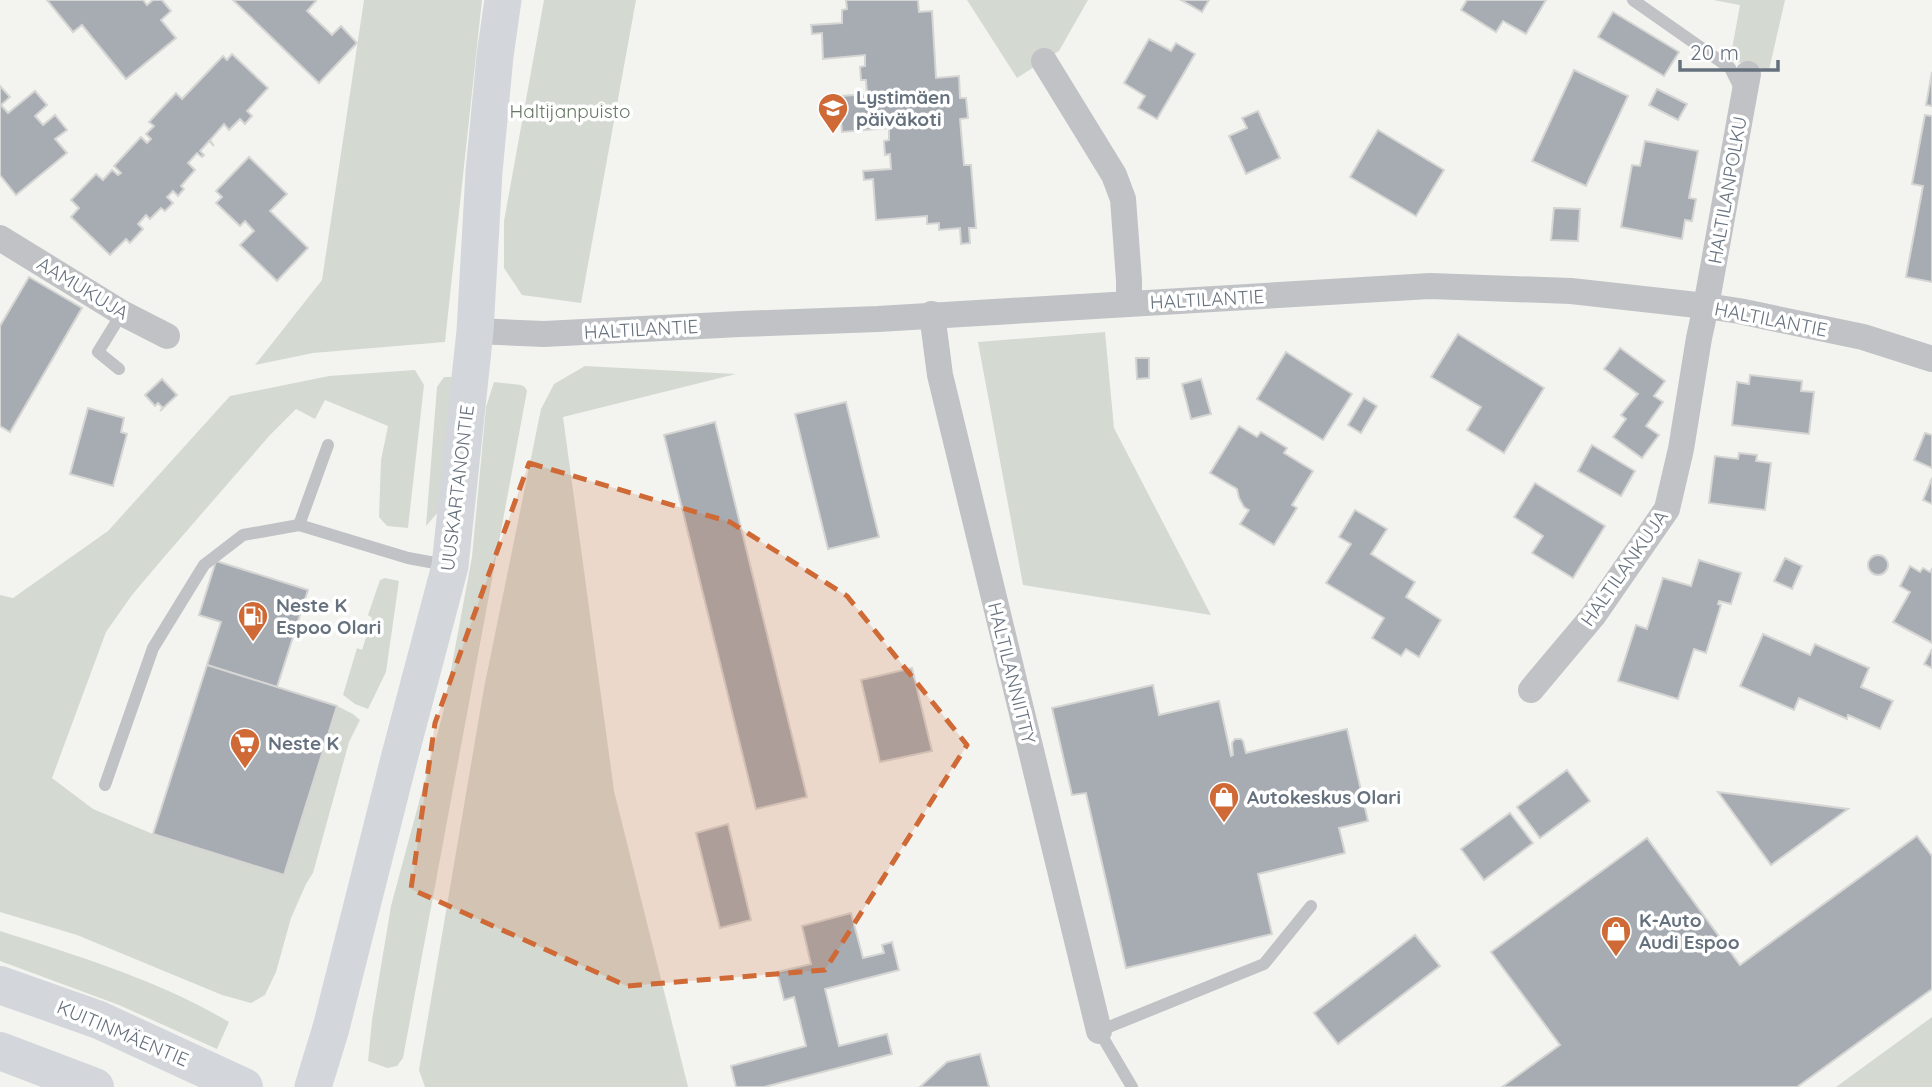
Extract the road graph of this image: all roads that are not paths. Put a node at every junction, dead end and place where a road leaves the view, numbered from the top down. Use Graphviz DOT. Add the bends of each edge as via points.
graph roads {
  1 [pos="503,0"];
  2 [pos="1633,0"];
  3 [pos="1044,61"];
  4 [pos="1746,85"];
  5 [pos="0,238"];
  6 [pos="1129,303"];
  7 [pos="1706,306"];
  8 [pos="122,313"];
  9 [pos="932,314"];
  10 [pos="475,331"];
  11 [pos="167,336"];
  12 [pos="1932,359"];
  13 [pos="119,369"];
  14 [pos="328,445"];
  15 [pos="299,525"];
  16 [pos="450,566"];
  17 [pos="1531,690"];
  18 [pos="105,785"];
  19 [pos="1311,906"];
  20 [pos="0,985"];
  21 [pos="1099,1031"];
  22 [pos="0,1051"];
  23 [pos="95,1087"];
  24 [pos="244,1087"];
  25 [pos="313,1087"];
  26 [pos="1132,1087"];
  1 -- 10 [label="main road, UUSKARTANONTIE" via="484,173"];
  2 -- 4 [label="lane" via="1730,68"];
  3 -- 6 [label="street" via="1114,175 1123,199"];
  4 -- 7 [label="street, HALTILANPOLKU"];
  5 -- 8 [label="street, AAMUKUJA"];
  6 -- 7 [label="street, HALTILANTIE" via="1430,286 1571,291"];
  6 -- 9 [label="street, HALTILANTIE"];
  7 -- 12 [label="street, HALTILANTIE" via="1863,337"];
  7 -- 17 [label="street, HALTILANKUJA" via="1667,509 1593,616"];
  8 -- 11 [label="street, AAMUKUJA"];
  8 -- 13 [label="lane" via="98,352"];
  9 -- 10 [label="street, HALTILANTIE" via="544,334"];
  9 -- 21 [label="street, HALTILANNIITTY" via="940,375"];
  10 -- 16 [label="main road, UUSKARTANONTIE"];
  14 -- 15 [label="lane"];
  15 -- 16 [label="lane"];
  15 -- 18 [label="lane" via="243,535 204,565 153,648"];
  16 -- 25 [label="main road, UUSKARTANONTIE"];
  19 -- 21 [label="lane" via="1264,964"];
  20 -- 24 [label="main road, KUITINMÄENTIE" via="99,1020"];
  21 -- 26 [label="lane"];
  22 -- 23 [label="main road"];
}
